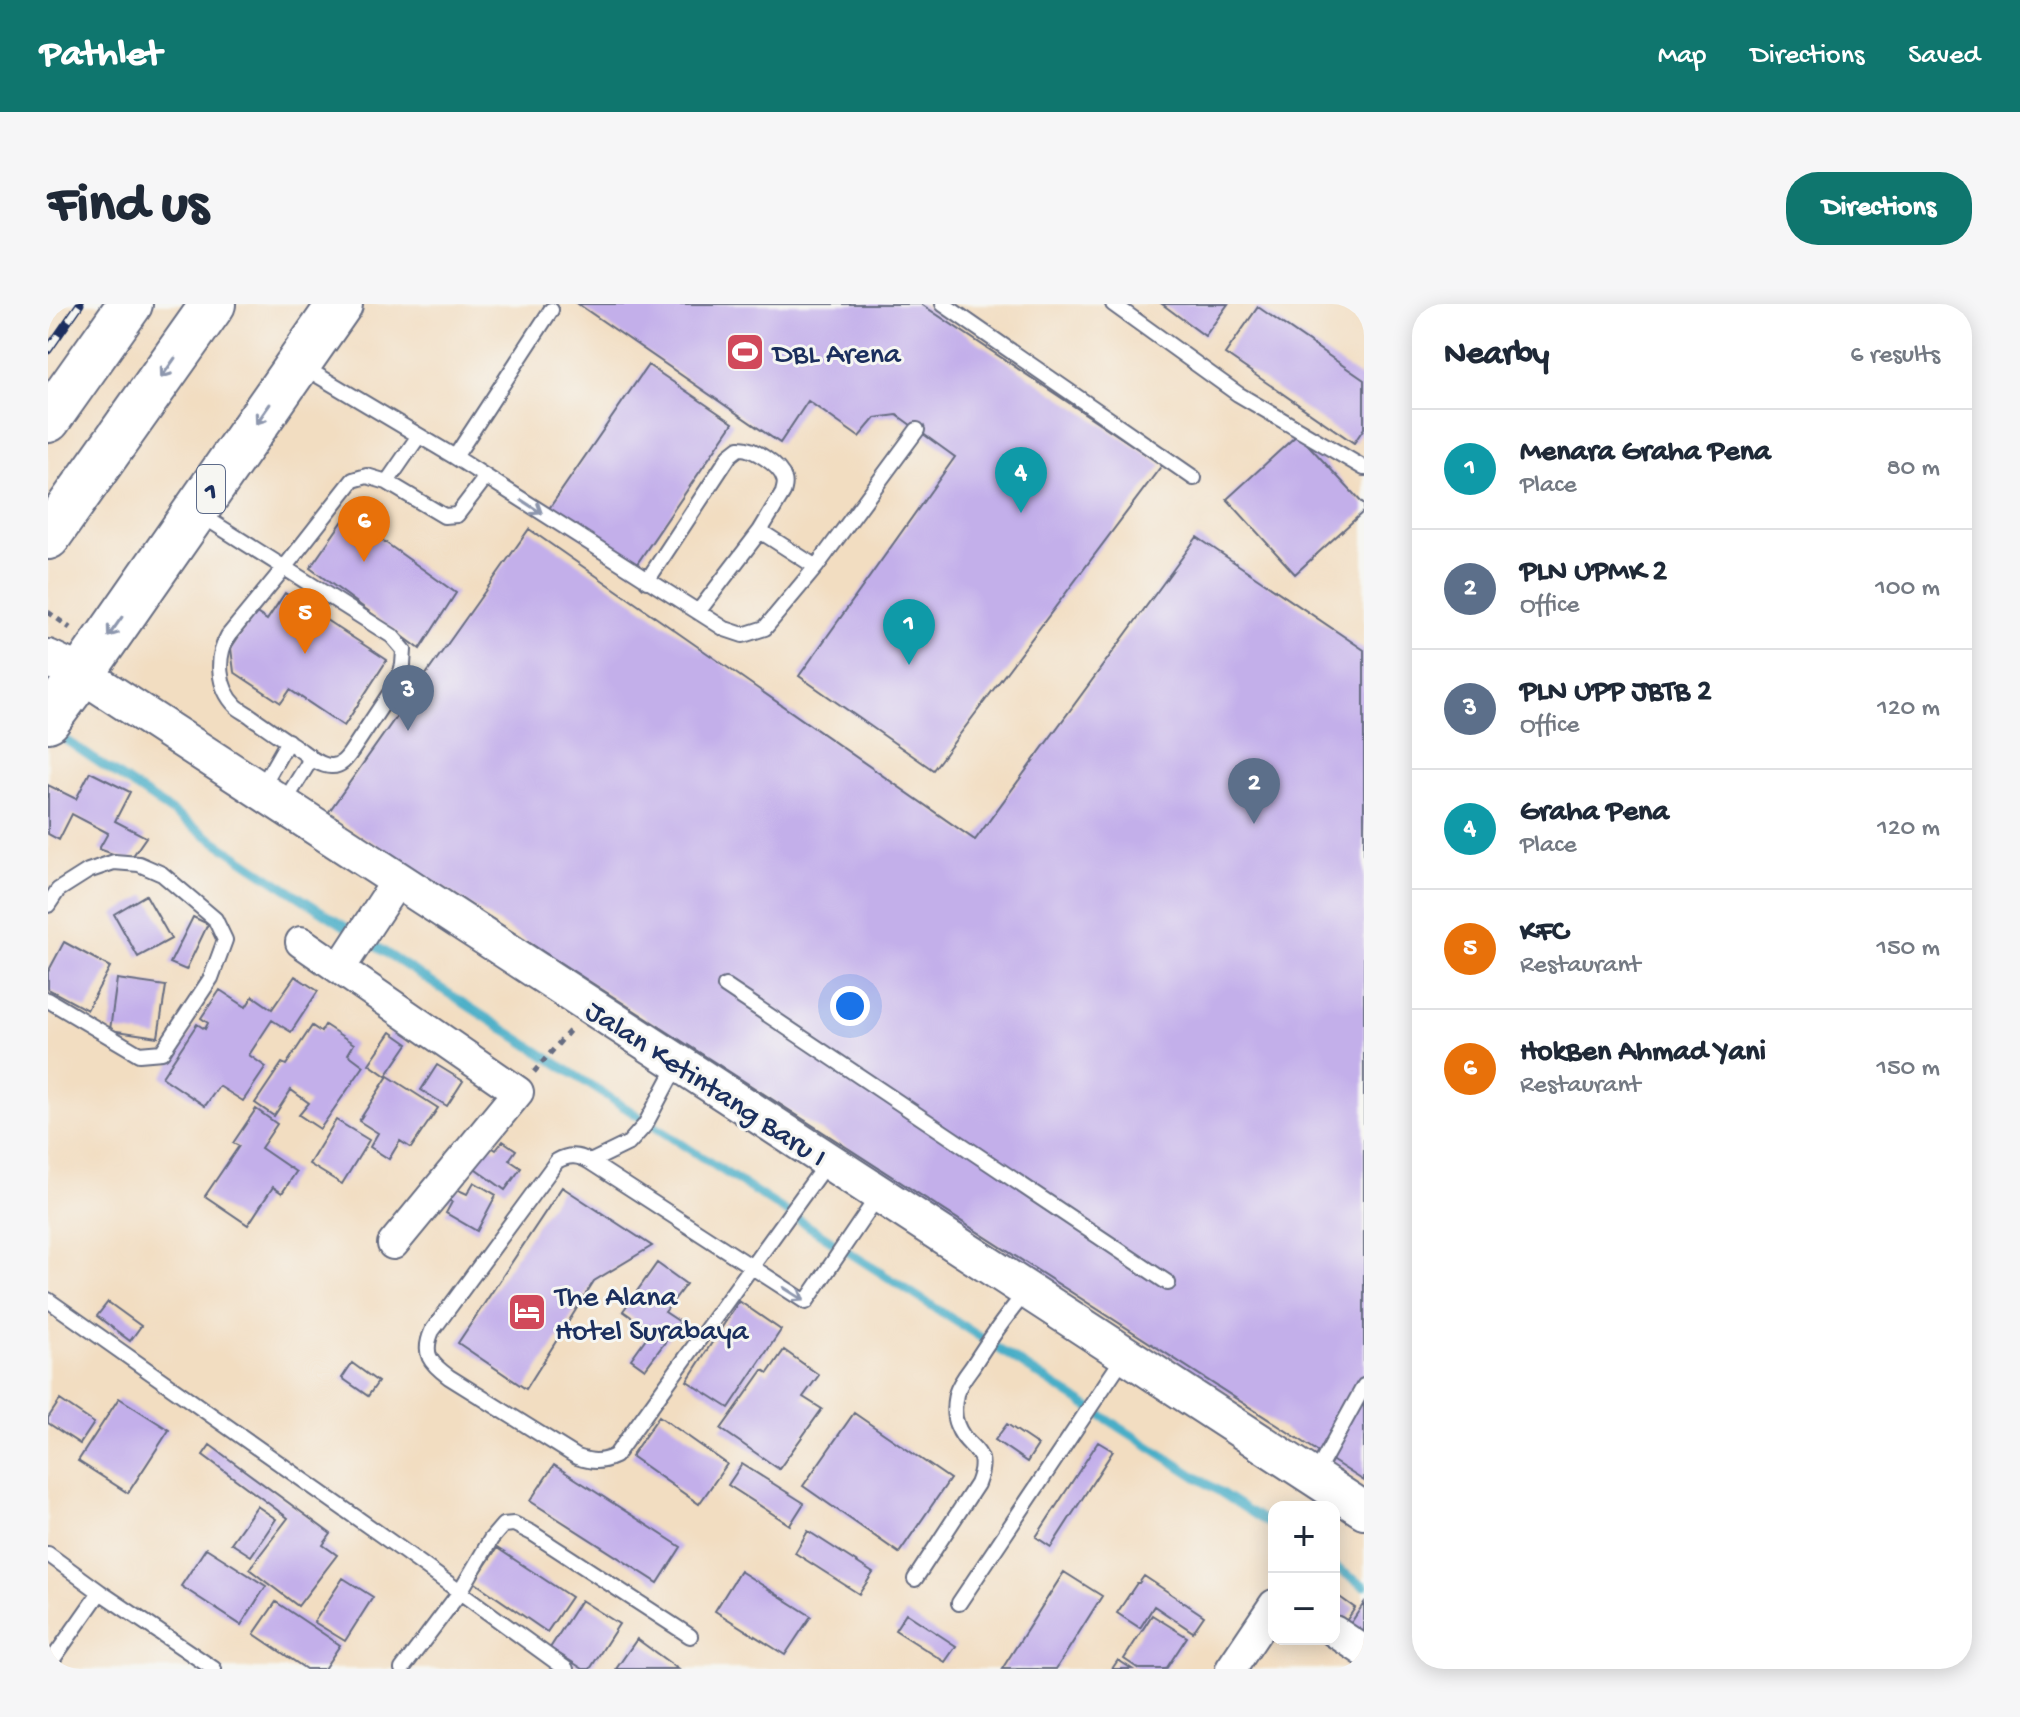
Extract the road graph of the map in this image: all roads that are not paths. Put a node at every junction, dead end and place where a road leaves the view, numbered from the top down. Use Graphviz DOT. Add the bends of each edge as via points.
graph roads {
  1 [pos="130,304"];
  2 [pos="213,304"];
  3 [pos="340,304"];
  4 [pos="943,304"];
  5 [pos="1113,304"];
  6 [pos="551,310"];
  7 [pos="298,364"];
  8 [pos="48,420"];
  9 [pos="917,430"];
  10 [pos="418,437"];
  11 [pos="455,457"];
  12 [pos="1364,468"];
  13 [pos="486,477"];
  14 [pos="1194,478"];
  15 [pos="387,482"];
  16 [pos="195,512"];
  17 [pos="760,531"];
  18 [pos="48,537"];
  19 [pos="816,567"];
  20 [pos="284,568"];
  21 [pos="647,581"];
  22 [pos="698,612"];
  23 [pos="65,666"];
  24 [pos="50,716"];
  25 [pos="288,741"];
  26 [pos="309,756"];
  27 [pos="271,798"];
  28 [pos="397,881"];
  29 [pos="48,905"];
  30 [pos="301,942"];
  31 [pos="346,958"];
  32 [pos="725,986"];
  33 [pos="48,1000"];
  34 [pos="678,1063"];
  35 [pos="828,1161"];
  36 [pos="590,1162"];
  37 [pos="880,1194"];
  38 [pos="393,1244"];
  39 [pos="752,1267"];
  40 [pos="1168,1283"];
  41 [pos="1027,1290"];
  42 [pos="48,1300"];
  43 [pos="1125,1354"];
  44 [pos="1364,1386"];
  45 [pos="1314,1477"];
  46 [pos="1349,1509"];
  47 [pos="48,1554"];
  48 [pos="915,1579"];
  49 [pos="100,1592"];
  50 [pos="460,1592"];
  51 [pos="959,1603"];
  52 [pos="1268,1614"];
  53 [pos="1340,1635"];
  54 [pos="690,1636"];
  55 [pos="1364,1651"];
  56 [pos="48,1666"];
  57 [pos="214,1669"];
  58 [pos="402,1669"];
  59 [pos="566,1669"];
  60 [pos="1231,1669"];
  1 -- 8 [label="highway"];
  2 -- 18 [label="highway, one-way"];
  3 -- 7 [label="highway, 1"];
  4 -- 14 [label="lane" via="984,339"];
  5 -- 12 [label="lane" via="1238,394"];
  6 -- 11 [label="lane"];
  7 -- 10 [label="lane"];
  7 -- 16 [label="highway, 1, one-way"];
  9 -- 19 [label="lane"];
  10 -- 11 [label="lane"];
  10 -- 15 [label="lane"];
  11 -- 13 [label="lane"];
  13 -- 15 [label="lane" via="457,515 449,517"];
  13 -- 21 [label="lane, one-way"];
  15 -- 20 [label="lane" via="367,476 353,480"];
  16 -- 20 [label="lane"];
  16 -- 23 [label="highway, 1, one-way"];
  17 -- 19 [label="lane"];
  17 -- 21 [label="lane" via="783,493 784,478 750,449 739,448"];
  17 -- 22 [label="lane"];
  19 -- 22 [label="lane" via="765,628 743,635"];
  20 -- 25 [label="lane" via="228,636 219,662 235,706"];
  20 -- 26 [label="lane" via="392,636 404,650 398,681 344,761 326,766"];
  21 -- 22 [label="lane"];
  23 -- 24 [label="highway, 1"];
  23 -- 27 [label="street, Jalan Ketintang Baru I"];
  25 -- 26 [label="lane"];
  25 -- 27 [label="lane"];
  26 -- 27 [label="lane" via="308,764"];
  27 -- 28 [label="street, Jalan Ketintang Baru I"];
  28 -- 31 [label="street"];
  28 -- 34 [label="street, Jalan Ketintang Baru I"];
  29 -- 33 [label="lane" via="58,890 88,871 114,862 139,864 162,874 215,919 225,940 211,978 162,1052 139,1054"];
  30 -- 31 [label="street"];
  31 -- 38 [label="street" via="518,1092"];
  32 -- 40 [label="lane"];
  34 -- 35 [label="street, Jalan Ketintang Baru I"];
  34 -- 36 [label="lane" via="645,1125 629,1143"];
  35 -- 37 [label="street, Jalan Ketintang Baru I"];
  35 -- 39 [label="lane"];
  36 -- 39 [label="lane"];
  36 -- 39 [label="lane" via="578,1156 557,1161 432,1331 428,1354 436,1368 577,1457 604,1461 615,1456"];
  39 -- 37 [label="lane, one-way" via="806,1302"];
  37 -- 41 [label="street, Jalan Ketintang Baru I"];
  41 -- 43 [label="street, Jalan Ketintang Baru I"];
  41 -- 48 [label="lane" via="957,1391 957,1425 980,1454 983,1469"];
  42 -- 50 [label="lane"];
  43 -- 45 [label="street, Jalan Ketintang Baru I"];
  43 -- 51 [label="lane"];
  44 -- 45 [label="lane"];
  45 -- 46 [label="street, Jalan Ketintang Baru I"];
  47 -- 49 [label="lane"];
  49 -- 56 [label="lane"];
  49 -- 57 [label="lane"];
  50 -- 54 [label="lane" via="491,1539 503,1525 514,1524"];
  50 -- 58 [label="lane"];
  50 -- 59 [label="lane"];
  52 -- 60 [label="street"];
  53 -- 55 [label="street"];
}
